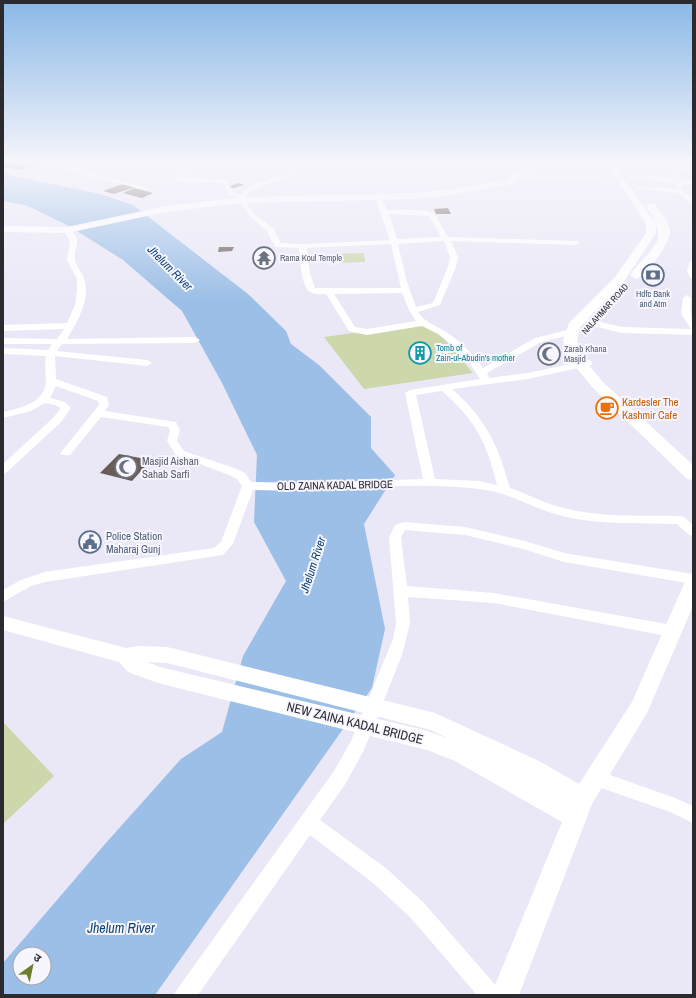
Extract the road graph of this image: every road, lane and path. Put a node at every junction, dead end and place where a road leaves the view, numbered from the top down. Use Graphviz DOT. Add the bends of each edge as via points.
graph roads {
  1 [pos="169,209"];
  2 [pos="248,209"];
  3 [pos="383,209"];
  4 [pos="641,209"];
  5 [pos="652,209"];
  6 [pos="385,212"];
  7 [pos="3,229"];
  8 [pos="67,230"];
  9 [pos="444,239"];
  10 [pos="394,242"];
  11 [pos="575,243"];
  12 [pos="304,246"];
  13 [pos="693,263"];
  14 [pos="693,276"];
  15 [pos="406,290"];
  16 [pos="329,292"];
  17 [pos="687,298"];
  18 [pos="414,310"];
  19 [pos="423,323"];
  20 [pos="581,325"];
  21 [pos="71,326"];
  22 [pos="693,327"];
  23 [pos="3,328"];
  24 [pos="693,332"];
  25 [pos="195,340"];
  26 [pos="3,341"];
  27 [pos="61,341"];
  28 [pos="3,351"];
  29 [pos="51,353"];
  30 [pos="147,363"];
  31 [pos="585,363"];
  32 [pos="484,377"];
  33 [pos="51,380"];
  34 [pos="444,388"];
  35 [pos="42,400"];
  36 [pos="98,413"];
  37 [pos="4,416"];
  38 [pos="66,453"];
  39 [pos="693,460"];
  40 [pos="3,470"];
  41 [pos="693,475"];
  42 [pos="430,482"];
  43 [pos="251,486"];
  44 [pos="504,489"];
  45 [pos="693,532"];
  46 [pos="693,579"];
  47 [pos="693,584"];
  48 [pos="401,591"];
  49 [pos="3,597"];
  50 [pos="3,623"];
  51 [pos="672,631"];
  52 [pos="126,656"];
  53 [pos="432,731"];
  54 [pos="585,798"];
  55 [pos="693,815"];
  56 [pos="309,823"];
  57 [pos="185,995"];
  58 [pos="490,995"];
  59 [pos="505,995"];
  1 -- 8 [label="street"];
  2 -- 12 [label="street" via="270,230 278,245"];
  3 -- 6 [label="street"];
  4 -- 20 [label="main road, NALAHMAR ROAD" via="651,224 651,233 620,280"];
  5 -- 20 [label="main road, NALAHMAR ROAD" via="663,225 665,234 659,245 649,259"];
  6 -- 9 [label="street" via="432,214"];
  6 -- 10 [label="street"];
  7 -- 8 [label="street"];
  8 -- 21 [label="street" via="73,235 71,260 81,280 82,294"];
  9 -- 10 [label="street"];
  9 -- 11 [label="street"];
  9 -- 18 [label="street" via="454,257 439,302 431,307"];
  10 -- 12 [label="street"];
  10 -- 15 [label="street"];
  12 -- 16 [label="street" via="305,268 311,288 319,292"];
  13 -- 14 [label="street"];
  15 -- 16 [label="street"];
  15 -- 18 [label="street"];
  16 -- 19 [label="street" via="352,329 358,331 367,332"];
  17 -- 22 [label="street" via="685,314"];
  18 -- 19 [label="street"];
  19 -- 32 [label="street" via="441,332 462,350"];
  20 -- 24 [label="street" via="627,330"];
  20 -- 31 [label="main road, NALAHMAR ROAD" via="580,339"];
  20 -- 31 [label="main road" via="570,341"];
  20 -- 32 [label="street" via="538,340"];
  21 -- 23 [label="street"];
  21 -- 27 [label="street"];
  25 -- 27 [label="street"];
  26 -- 27 [label="street"];
  27 -- 29 [label="street"];
  28 -- 29 [label="street"];
  29 -- 30 [label="street"];
  29 -- 33 [label="street"];
  31 -- 32 [label="street" via="528,376"];
  31 -- 39 [label="main road, NALAHMAR ROAD"];
  31 -- 41 [label="main road" via="598,385"];
  32 -- 34 [label="street"];
  33 -- 35 [label="street" via="50,389"];
  33 -- 36 [label="street" via="104,399 104,405"];
  34 -- 42 [label="street" via="410,393"];
  34 -- 44 [label="street" via="459,400 486,432"];
  35 -- 37 [label="street" via="27,409"];
  35 -- 40 [label="street" via="64,404 66,408 57,420"];
  36 -- 38 [label="street"];
  36 -- 43 [label="street" via="172,424 175,430 172,441 180,453 233,472"];
  42 -- 43 [label="street, OLD ZAINA KADAL BRIDGE"];
  42 -- 44 [label="street, OLD ZAINA KADAL BRIDGE"];
  43 -- 49 [label="street" via="227,544 218,552 44,577 26,583"];
  44 -- 45 [label="street, OLD ZAINA KADAL BRIDGE" via="562,512 602,519 680,520"];
  46 -- 48 [label="street" via="564,557 481,534 404,526 399,528 395,537"];
  47 -- 51 [label="street"];
  48 -- 51 [label="street" via="494,598"];
  48 -- 56 [label="street" via="403,623 395,655 358,745"];
  50 -- 52 [label="street"];
  51 -- 54 [label="street" via="640,707"];
  52 -- 53 [label="street, NEW ZAINA KADAL BRIDGE" via="167,655"];
  52 -- 53 [label="street, NEW ZAINA KADAL BRIDGE" via="135,666 158,675"];
  53 -- 54 [label="street, NEW ZAINA KADAL BRIDGE" via="463,754"];
  54 -- 55 [label="street" via="675,806"];
  54 -- 59 [label="street"];
  56 -- 57 [label="street"];
  56 -- 58 [label="street" via="380,876 417,910"];
}
